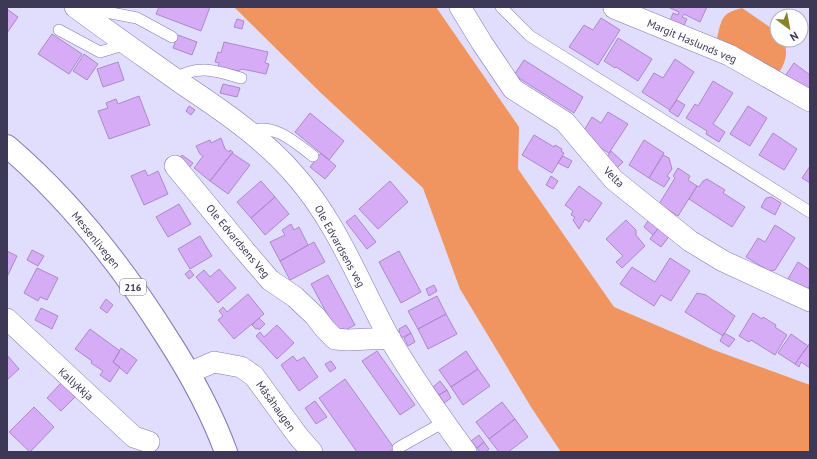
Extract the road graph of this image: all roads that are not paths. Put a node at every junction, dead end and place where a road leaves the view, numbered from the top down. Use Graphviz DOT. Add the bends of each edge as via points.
graph roads {
  1 [pos="460,7"];
  2 [pos="502,7"];
  3 [pos="614,8"];
  4 [pos="80,10"];
  5 [pos="59,30"];
  6 [pos="172,37"];
  7 [pos="127,44"];
  8 [pos="175,78"];
  9 [pos="241,78"];
  10 [pos="810,101"];
  11 [pos="248,131"];
  12 [pos="7,146"];
  13 [pos="313,156"];
  14 [pos="176,166"];
  15 [pos="810,212"];
  16 [pos="810,302"];
  17 [pos="7,319"];
  18 [pos="390,338"];
  19 [pos="189,373"];
  20 [pos="444,422"];
  21 [pos="149,442"];
  22 [pos="398,448"];
  23 [pos="226,452"];
  24 [pos="312,452"];
  25 [pos="466,452"];
  1 -- 16 [label="street, Velta" via="513,89 565,122 614,180 690,241 723,261"];
  2 -- 15 [label="lane" via="530,36"];
  3 -- 10 [label="street, Margit Haslunds veg" via="729,55"];
  4 -- 6 [label="lane" via="96,10 137,18"];
  4 -- 7 [label="street, Ole Edvardsens veg"];
  5 -- 7 [label="lane" via="100,52"];
  7 -- 8 [label="street, Ole Edvardsens veg"];
  8 -- 9 [label="lane" via="193,70 211,70"];
  8 -- 11 [label="street, Ole Edvardsens veg"];
  11 -- 13 [label="lane" via="258,128 284,134"];
  11 -- 18 [label="street, Ole Edvardsens veg" via="272,150 313,196 328,218"];
  12 -- 19 [label="main road, Messenlivegen / 216" via="55,191 102,245 147,306"];
  14 -- 18 [label="street, Ole Edvardsens Veg" via="270,280 296,297 335,339"];
  17 -- 21 [label="street, Kallykkja" via="134,437"];
  18 -- 20 [label="street, Ole Edvardsens veg"];
  19 -- 23 [label="main road, Messenlivegen / 216" via="218,430"];
  19 -- 24 [label="street, Måsåhaugen" via="214,362 241,367 254,376"];
  20 -- 22 [label="lane"];
  20 -- 25 [label="street, Ole Edvardsens veg"];
}
